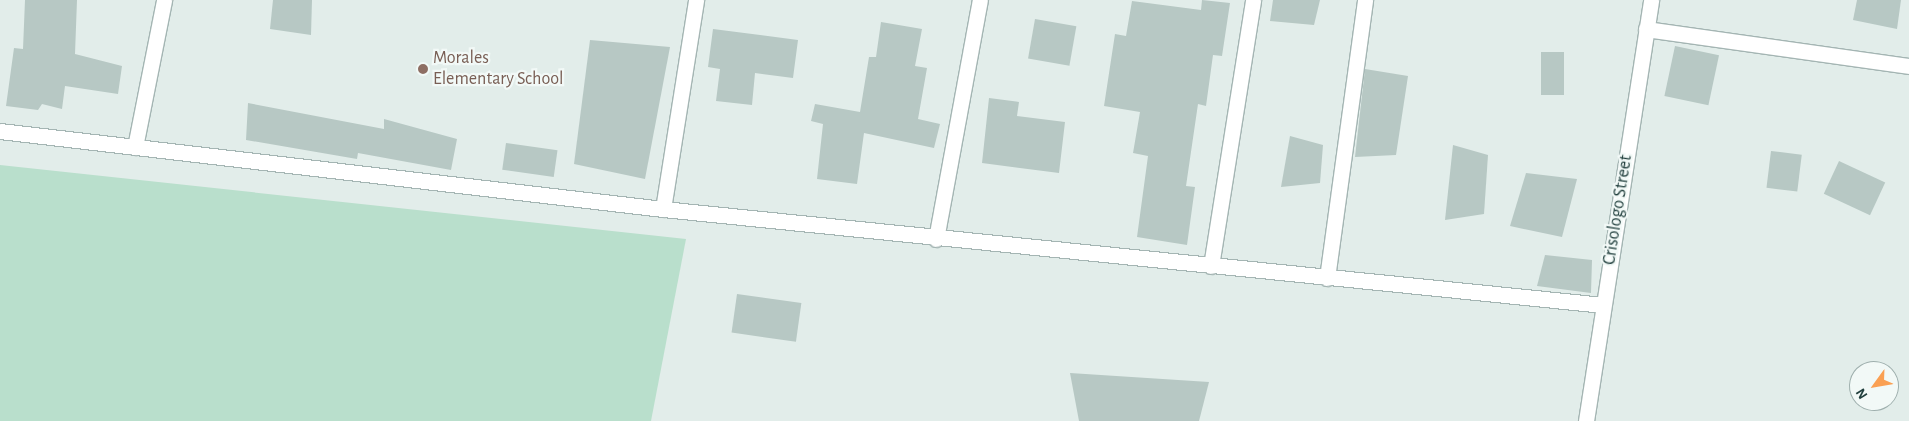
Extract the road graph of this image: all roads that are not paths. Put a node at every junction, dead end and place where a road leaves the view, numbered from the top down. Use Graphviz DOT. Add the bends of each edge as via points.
graph roads {
  1 [pos="164,0"];
  2 [pos="696,0"];
  3 [pos="980,0"];
  4 [pos="1253,0"];
  5 [pos="1365,0"];
  6 [pos="1651,0"];
  7 [pos="1646,29"];
  8 [pos="1909,66"];
  9 [pos="0,131"];
  10 [pos="135,147"];
  11 [pos="663,209"];
  12 [pos="936,239"];
  13 [pos="1211,266"];
  14 [pos="1328,278"];
  15 [pos="1603,305"];
  16 [pos="1586,421"];
  1 -- 10 [label="street"];
  2 -- 11 [label="street"];
  3 -- 12 [label="street"];
  4 -- 13 [label="street"];
  5 -- 14 [label="street"];
  6 -- 7 [label="street, Crisologo Street"];
  7 -- 8 [label="street"];
  7 -- 15 [label="street, Crisologo Street"];
  9 -- 10 [label="street"];
  10 -- 11 [label="street"];
  11 -- 12 [label="street"];
  12 -- 13 [label="street"];
  13 -- 14 [label="street"];
  14 -- 15 [label="street"];
  15 -- 16 [label="street, Crisologo Street"];
}
